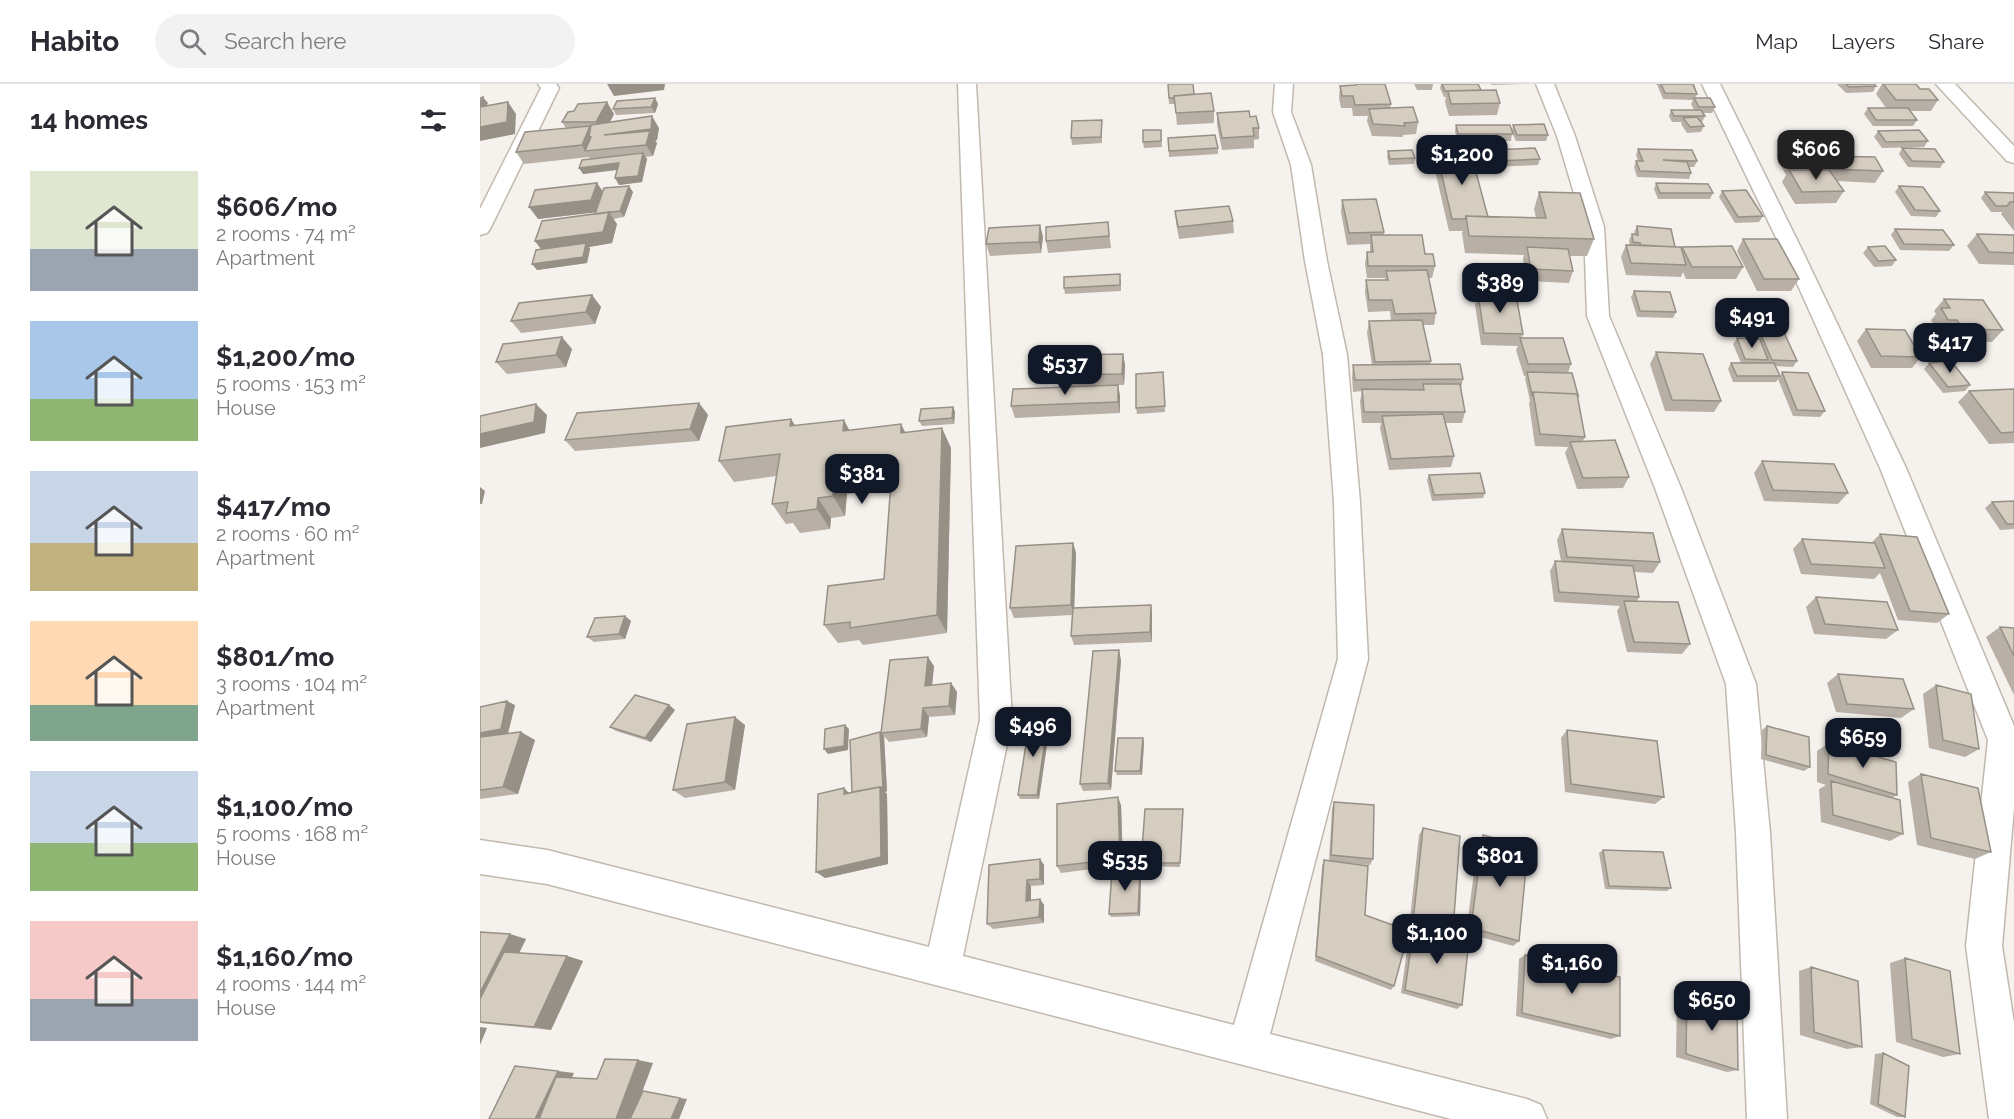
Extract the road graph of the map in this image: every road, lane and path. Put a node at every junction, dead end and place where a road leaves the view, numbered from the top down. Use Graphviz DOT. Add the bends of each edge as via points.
graph roads {
  1 [pos="547,84"];
  2 [pos="967,84"];
  3 [pos="1284,84"];
  4 [pos="1545,84"];
  5 [pos="1711,84"];
  6 [pos="1945,84"];
  7 [pos="2014,157"];
  8 [pos="480,229"];
  9 [pos="480,857"];
  10 [pos="942,969"];
  11 [pos="1247,1047"];
  12 [pos="1527,1119"];
  13 [pos="1767,1119"];
  14 [pos="2009,1119"];
  1 -- 8 [label="street" via="550,88"];
  2 -- 10 [label="street" via="996,720"];
  3 -- 11 [label="street" via="1282,112 1301,165 1335,355 1347,502 1353,659"];
  4 -- 13 [label="street" via="1594,226 1598,316 1741,684 1753,833"];
  5 -- 14 [label="street" via="1893,468 2004,740 1984,946"];
  6 -- 7 [label="street"];
  9 -- 10 [label="street" via="547,867"];
  10 -- 11 [label="street"];
  11 -- 12 [label="street"];
}
